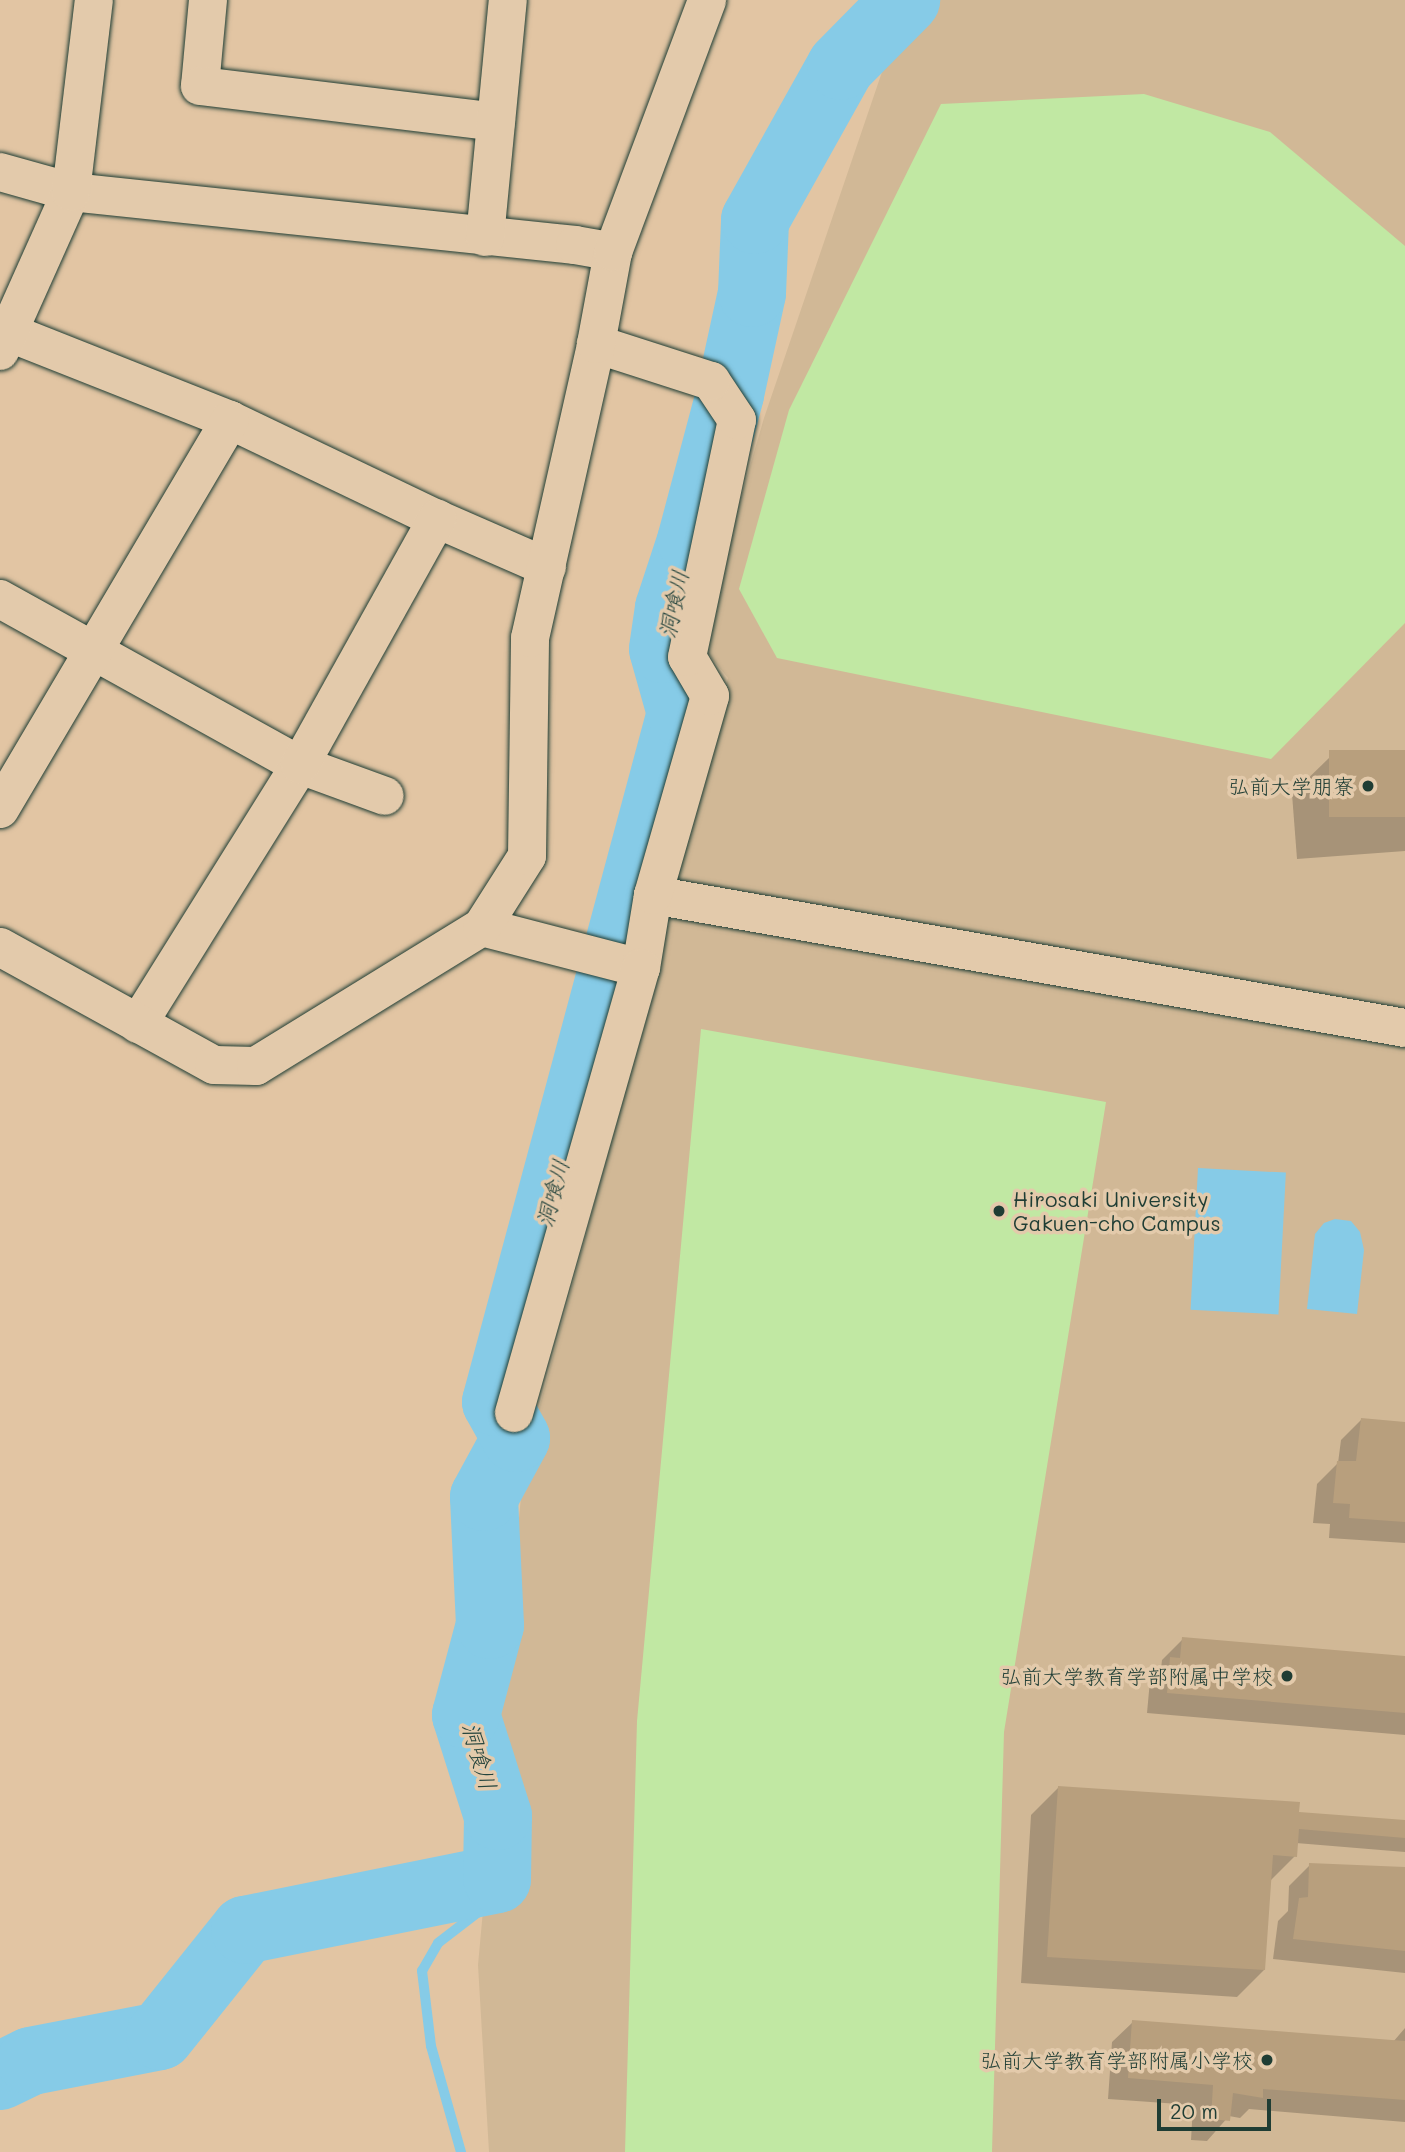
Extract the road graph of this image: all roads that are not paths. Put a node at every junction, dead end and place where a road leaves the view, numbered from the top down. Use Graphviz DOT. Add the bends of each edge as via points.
graph roads {
  1 [pos="94,0"];
  2 [pos="208,0"];
  3 [pos="508,0"];
  4 [pos="707,0"];
  5 [pos="496,122"];
  6 [pos="0,172"];
  7 [pos="71,192"];
  8 [pos="485,237"];
  9 [pos="613,252"];
  10 [pos="3,338"];
  11 [pos="596,344"];
  12 [pos="230,420"];
  13 [pos="437,519"];
  14 [pos="547,567"];
  15 [pos="0,599"];
  16 [pos="95,652"];
  17 [pos="300,765"];
  18 [pos="385,796"];
  19 [pos="0,810"];
  20 [pos="653,895"];
  21 [pos="482,927"];
  22 [pos="0,947"];
  23 [pos="624,964"];
  24 [pos="138,1024"];
  25 [pos="1405,1028"];
  26 [pos="514,1413"];
  1 -- 7 [label="street"];
  2 -- 5 [label="street" via="200,86"];
  3 -- 5 [label="street"];
  4 -- 9 [label="street"];
  5 -- 8 [label="street"];
  6 -- 7 [label="street"];
  7 -- 8 [label="street"];
  7 -- 10 [label="street"];
  8 -- 9 [label="street"];
  9 -- 11 [label="street"];
  10 -- 12 [label="street"];
  11 -- 14 [label="street"];
  11 -- 20 [label="street" via="712,381 737,420 687,657 710,696"];
  12 -- 13 [label="street"];
  12 -- 16 [label="street"];
  13 -- 14 [label="street"];
  13 -- 17 [label="street"];
  14 -- 21 [label="street" via="530,638 527,856"];
  15 -- 16 [label="street"];
  16 -- 17 [label="street"];
  16 -- 19 [label="street"];
  17 -- 18 [label="street"];
  17 -- 24 [label="street"];
  20 -- 23 [label="street"];
  20 -- 25 [label="street"];
  21 -- 23 [label="street"];
  21 -- 24 [label="street" via="256,1066 214,1065"];
  22 -- 24 [label="street"];
  23 -- 26 [label="street"];
}
